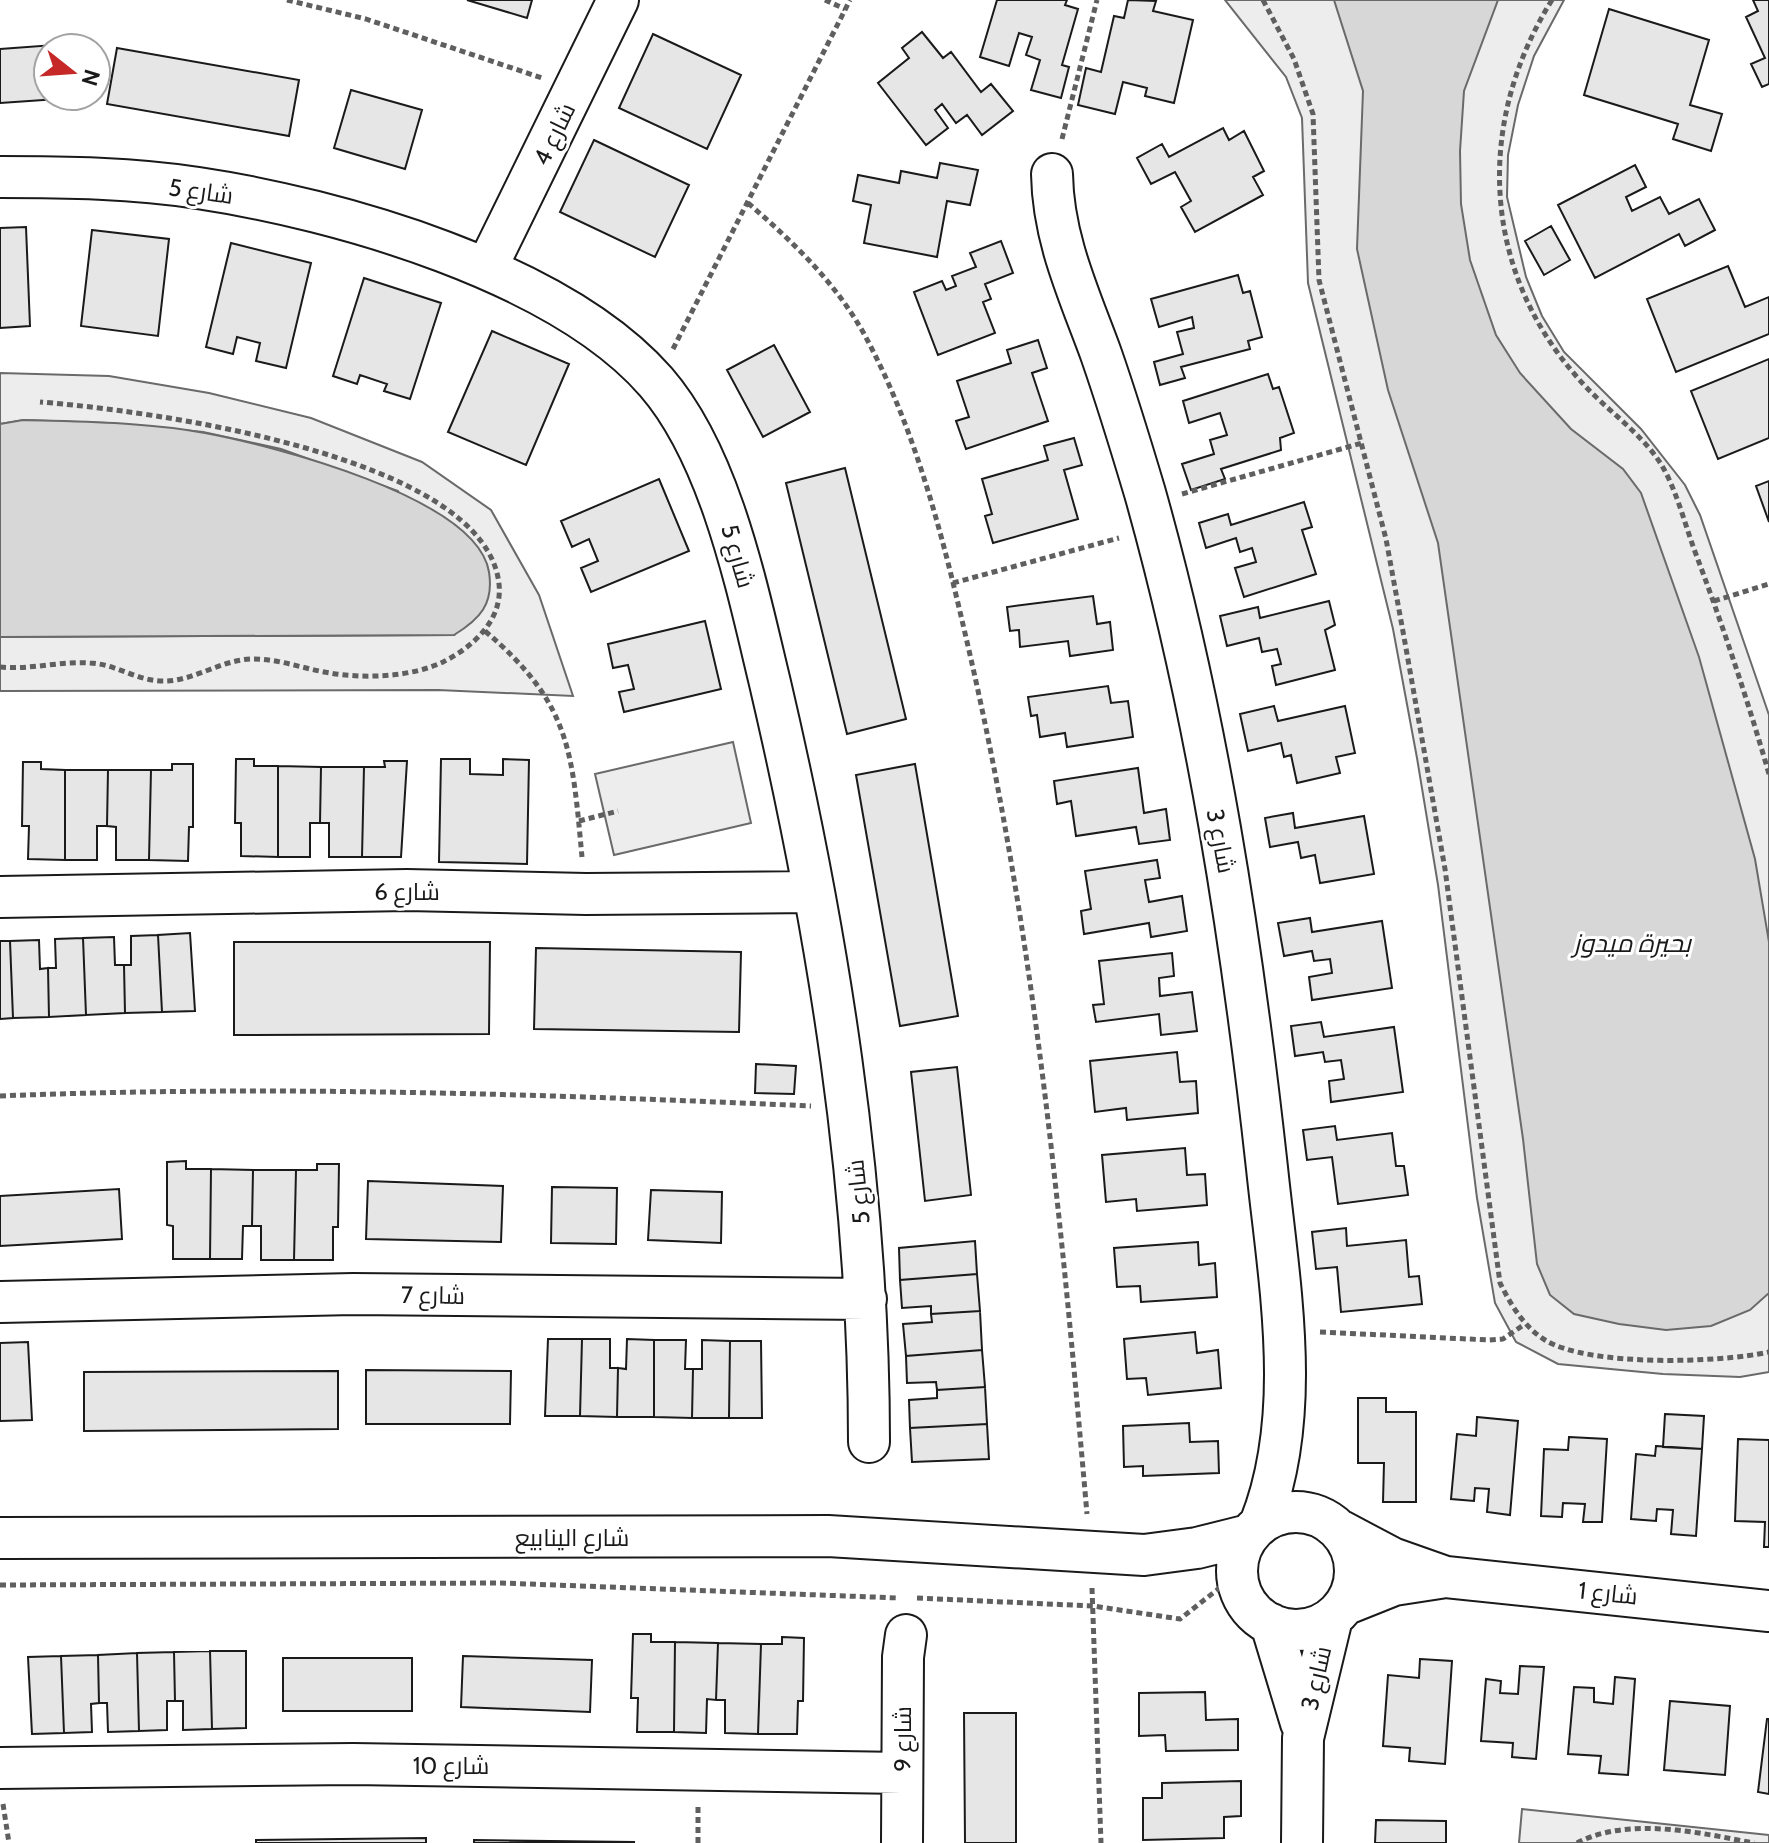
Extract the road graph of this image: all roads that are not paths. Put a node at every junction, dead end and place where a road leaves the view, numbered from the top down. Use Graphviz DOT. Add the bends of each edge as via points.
graph roads {
  1 [pos="618,0"];
  2 [pos="1052,174"];
  3 [pos="0,177"];
  4 [pos="487,267"];
  5 [pos="814,892"];
  6 [pos="0,897"];
  7 [pos="866,1299"];
  8 [pos="0,1302"];
  9 [pos="1284,1414"];
  10 [pos="869,1442"];
  11 [pos="1331,1524"];
  12 [pos="1254,1530"];
  13 [pos="0,1538"];
  14 [pos="1144,1555"];
  15 [pos="1446,1577"];
  16 [pos="1246,1604"];
  17 [pos="1338,1611"];
  18 [pos="1769,1611"];
  19 [pos="906,1635"];
  20 [pos="1303,1738"];
  21 [pos="902,1773"];
  22 [pos="1,1780"];
  23 [pos="902,1843"];
  24 [pos="1302,1843"];
  1 -- 4 [label="street, شارع 4"];
  2 -- 9 [label="street, شارع 3" via="1063,256 1110,379 1151,516 1226,860 1259,1094 1282,1331"];
  3 -- 4 [label="street, شارع 5" via="197,188 343,221"];
  4 -- 5 [label="street, شارع 5" via="554,302 616,345 656,382 686,427 727,517 790,770"];
  5 -- 6 [label="street, شارع 6" via="407,890"];
  5 -- 7 [label="street, شارع 5" via="847,1107"];
  7 -- 8 [label="street, شارع 7" via="353,1294"];
  7 -- 10 [label="street, شارع 5"];
  9 -- 11 [label="street" via="1299,1467"];
  9 -- 12 [label="street, شارع 3" via="1277,1471"];
  11 -- 12 [label="street" via="1290,1512"];
  11 -- 15 [label="street, شارع 1" via="1392,1558"];
  11 -- 17 [label="street" via="1351,1548 1355,1567 1353,1587"];
  12 -- 14 [label="street, شارع الينابيع" via="1197,1548"];
  12 -- 16 [label="street" via="1239,1556 1238,1579"];
  13 -- 14 [label="street, شارع الينابيع" via="828,1536"];
  14 -- 16 [label="street, شارع الينابيع"];
  15 -- 17 [label="street, شارع 1" via="1394,1585"];
  15 -- 18 [label="street, شارع 1"];
  16 -- 17 [label="street" via="1302,1630"];
  16 -- 20 [label="street, شارع 3" via="1291,1680"];
  17 -- 20 [label="street, شارع 3"];
  19 -- 21 [label="street, شارع 9"];
  20 -- 24 [label="street, شارع 3"];
  21 -- 22 [label="street, شارع 10" via="353,1764"];
  21 -- 23 [label="street, شارع 9"];
}
